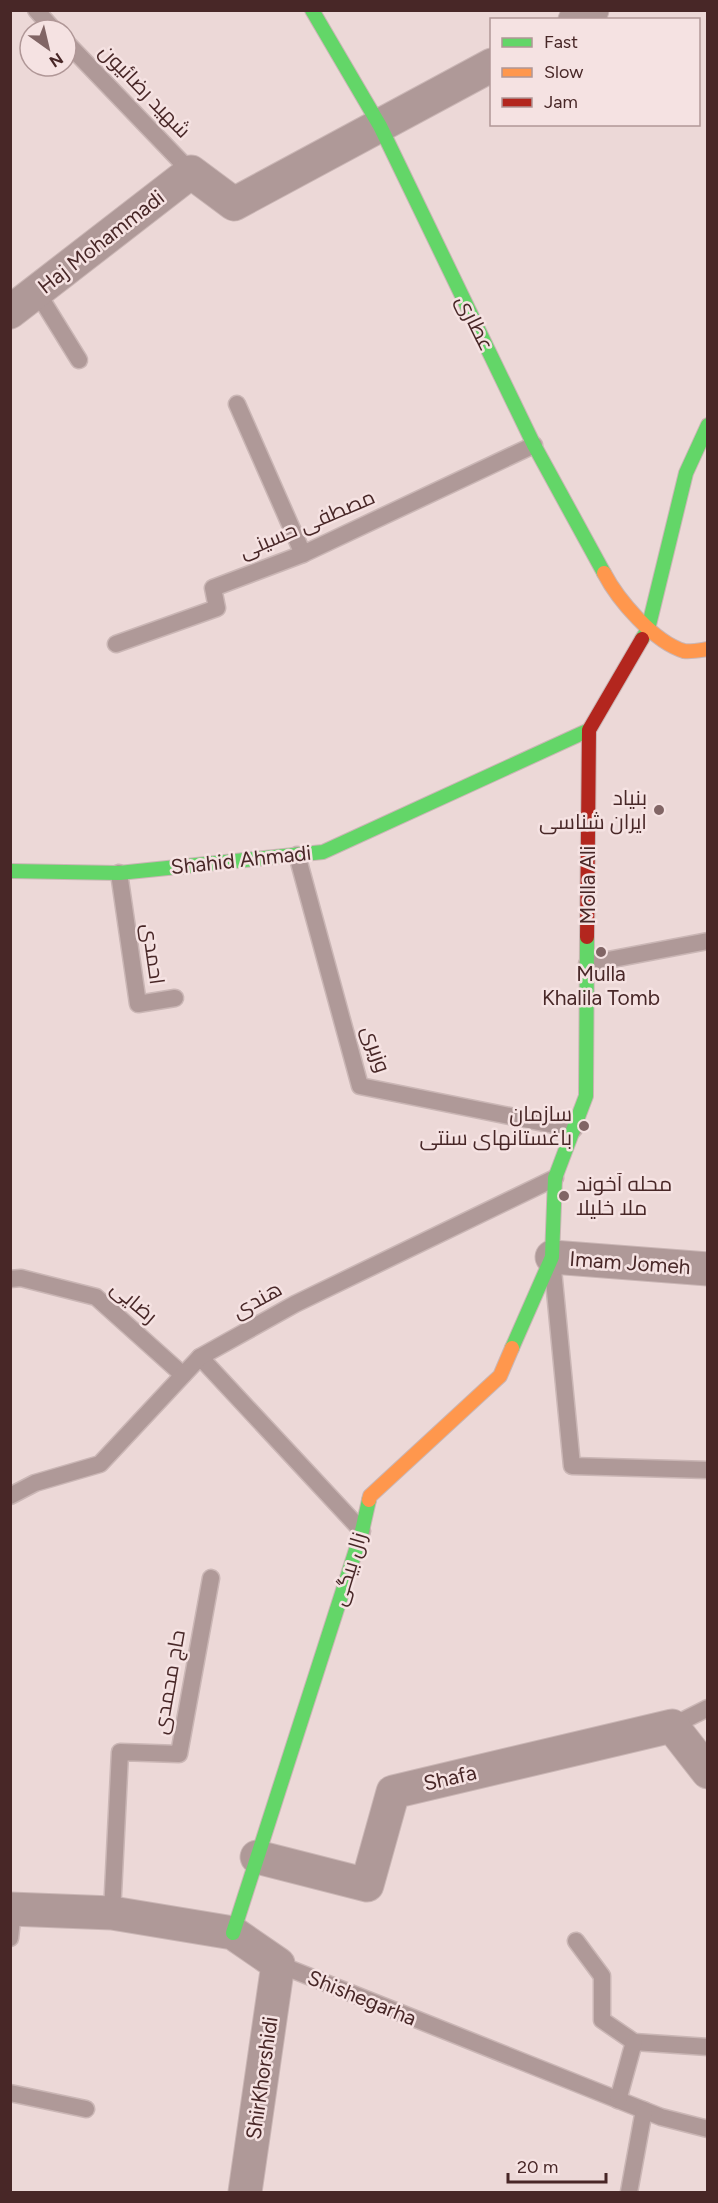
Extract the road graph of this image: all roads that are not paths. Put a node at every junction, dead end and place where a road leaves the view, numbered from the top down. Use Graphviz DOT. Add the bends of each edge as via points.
graph roads {
  1 [pos="312,10"];
  2 [pos="592,10"];
  3 [pos="578,18"];
  4 [pos="78,54"];
  5 [pos="490,66"];
  6 [pos="380,126"];
  7 [pos="191,172"];
  8 [pos="37,292"];
  9 [pos="10,312"];
  10 [pos="79,360"];
  11 [pos="237,404"];
  12 [pos="708,425"];
  13 [pos="534,445"];
  14 [pos="303,554"];
  15 [pos="648,629"];
  16 [pos="116,644"];
  17 [pos="708,649"];
  18 [pos="589,730"];
  19 [pos="297,855"];
  20 [pos="10,871"];
  21 [pos="118,873"];
  22 [pos="708,941"];
  23 [pos="587,964"];
  24 [pos="175,998"];
  25 [pos="574,1129"];
  26 [pos="555,1178"];
  27 [pos="552,1257"];
  28 [pos="708,1269"];
  29 [pos="10,1279"];
  30 [pos="200,1357"];
  31 [pos="183,1375"];
  32 [pos="708,1470"];
  33 [pos="10,1496"];
  34 [pos="362,1532"];
  35 [pos="211,1578"];
  36 [pos="708,1708"];
  37 [pos="672,1726"];
  38 [pos="708,1772"];
  39 [pos="257,1857"];
  40 [pos="111,1913"];
  41 [pos="11,1919"];
  42 [pos="233,1933"];
  43 [pos="576,1941"];
  44 [pos="278,1964"];
  45 [pos="634,2042"];
  46 [pos="708,2048"];
  47 [pos="10,2093"];
  48 [pos="618,2100"];
  49 [pos="86,2109"];
  50 [pos="644,2110"];
  51 [pos="708,2129"];
  52 [pos="246,2193"];
  53 [pos="629,2193"];
  1 -- 6 [label="street, عطاری"];
  2 -- 3 [label="street"];
  4 -- 7 [label="lane, شهید رضائیون"];
  5 -- 6 [label="street"];
  6 -- 7 [label="street" via="234,204"];
  6 -- 13 [label="street, عطاری"];
  7 -- 8 [label="street, Haj Mohammadi"];
  8 -- 9 [label="street, Haj Mohammadi"];
  8 -- 10 [label="lane"];
  11 -- 14 [label="lane"];
  12 -- 15 [label="street, Molla Ali" via="686,473"];
  13 -- 14 [label="lane, مصطفی حسینی"];
  13 -- 15 [label="street, عطاری" via="615,594"];
  14 -- 16 [label="lane, مصطفی حسینی" via="213,588 217,608"];
  15 -- 17 [label="street, عطاری" via="685,651"];
  15 -- 18 [label="street, Molla Ali"];
  18 -- 19 [label="street, Shahid Ahmadi" via="323,852"];
  18 -- 23 [label="street, Molla Ali"];
  19 -- 21 [label="street, Shahid Ahmadi"];
  19 -- 25 [label="lane, وزیری" via="360,1086"];
  20 -- 21 [label="street, Shahid Ahmadi"];
  21 -- 24 [label="lane, احمدی" via="138,1004"];
  22 -- 23 [label="lane"];
  23 -- 25 [label="street, Molla Ali" via="586,1096"];
  25 -- 26 [label="street, Molla Ali"];
  26 -- 27 [label="street, Molla Ali"];
  26 -- 30 [label="lane, هندی" via="295,1305"];
  27 -- 28 [label="street, Imam Jomeh"];
  27 -- 32 [label="lane" via="572,1466"];
  27 -- 34 [label="street, زال بیگی" via="500,1376 370,1496"];
  29 -- 31 [label="lane, رضایی" via="21,1278 96,1297"];
  30 -- 31 [label="lane, هندی"];
  30 -- 34 [label="lane"];
  31 -- 33 [label="lane, هندی" via="100,1464 35,1483"];
  34 -- 39 [label="street, زال بیگی"];
  35 -- 40 [label="lane, حاج محمدی" via="179,1754 120,1752"];
  36 -- 37 [label="lane, Shafa"];
  37 -- 38 [label="street"];
  37 -- 39 [label="street, Shafa" via="393,1792 367,1885"];
  39 -- 42 [label="street, زال بیگی"];
  40 -- 41 [label="street, Shishegarha"];
  40 -- 42 [label="street, Shishegarha"];
  42 -- 44 [label="street, Shishegarha"];
  43 -- 45 [label="lane" via="602,1976 602,2020"];
  44 -- 48 [label="lane, Shishegarha"];
  44 -- 52 [label="street, ShirKhorshidi"];
  45 -- 46 [label="lane"];
  45 -- 48 [label="lane"];
  47 -- 49 [label="lane"];
  48 -- 50 [label="lane, Shishegarha"];
  50 -- 51 [label="lane, Shishegarha"];
  50 -- 53 [label="lane"];
}
